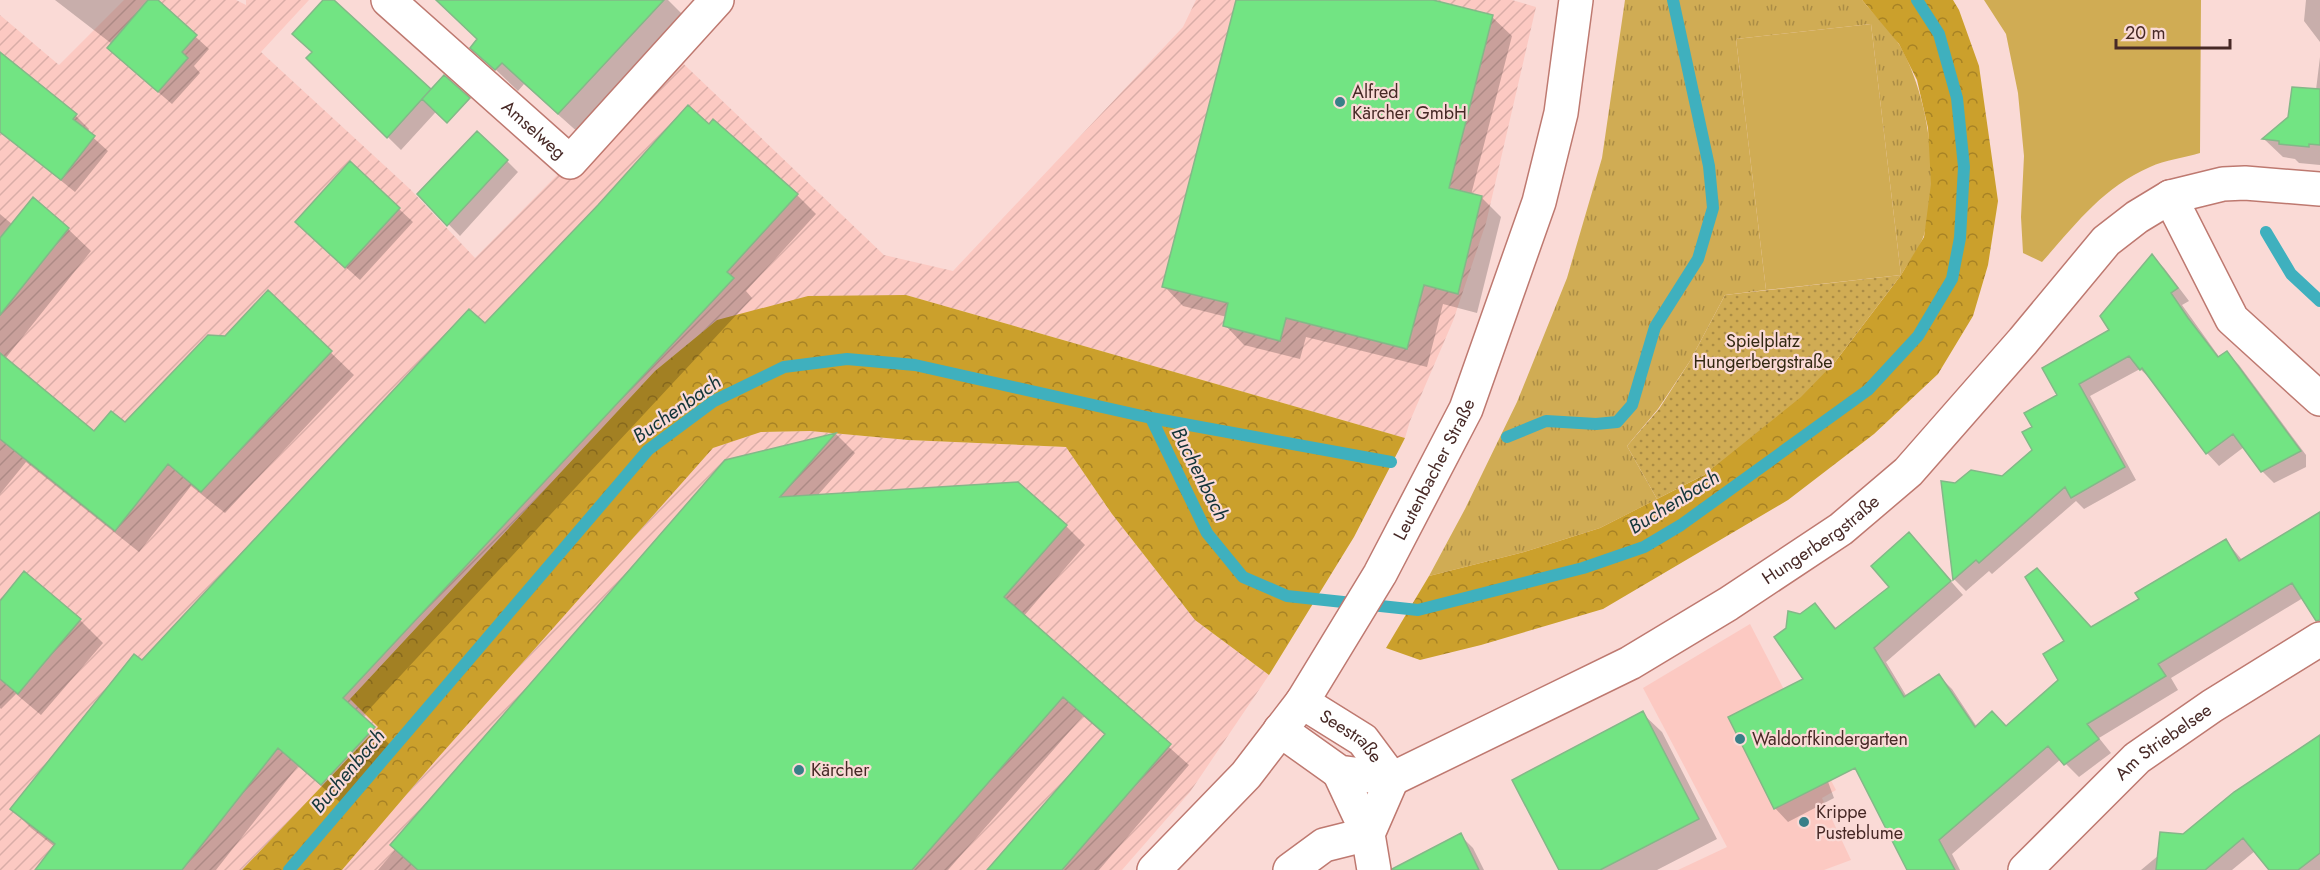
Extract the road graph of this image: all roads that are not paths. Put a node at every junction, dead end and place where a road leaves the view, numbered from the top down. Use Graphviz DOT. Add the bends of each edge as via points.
graph roads {
  1 [pos="388,0"];
  2 [pos="717,0"];
  3 [pos="1576,0"];
  4 [pos="2320,189"];
  5 [pos="2170,197"];
  6 [pos="2320,399"];
  7 [pos="2320,639"];
  8 [pos="1302,702"];
  9 [pos="1280,730"];
  10 [pos="1339,772"];
  11 [pos="1392,779"];
  12 [pos="1368,834"];
  13 [pos="1154,870"];
  14 [pos="1290,870"];
  15 [pos="1374,870"];
  16 [pos="2025,870"];
  1 -- 2 [label="street, Amselweg" via="570,162"];
  3 -- 8 [label="street, Leutenbacher Straße" via="1561,113 1539,202 1466,409 1380,574"];
  4 -- 5 [label="street, Hungerbergstraße" via="2245,183"];
  5 -- 6 [label="street" via="2232,318"];
  5 -- 11 [label="street, Hungerbergstraße" via="2106,241 1908,472 1841,529 1630,663"];
  7 -- 16 [label="street, Am Striebelsee" via="2137,758"];
  8 -- 9 [label="street, Leutenbacher Straße"];
  8 -- 11 [label="street, Seestraße" via="1363,740"];
  9 -- 10 [label="street"];
  9 -- 13 [label="street, Leutenbacher Straße" via="1246,775"];
  10 -- 11 [label="street"];
  10 -- 12 [label="street"];
  11 -- 12 [label="street"];
  12 -- 14 [label="street" via="1324,845"];
  12 -- 15 [label="street"];
}
